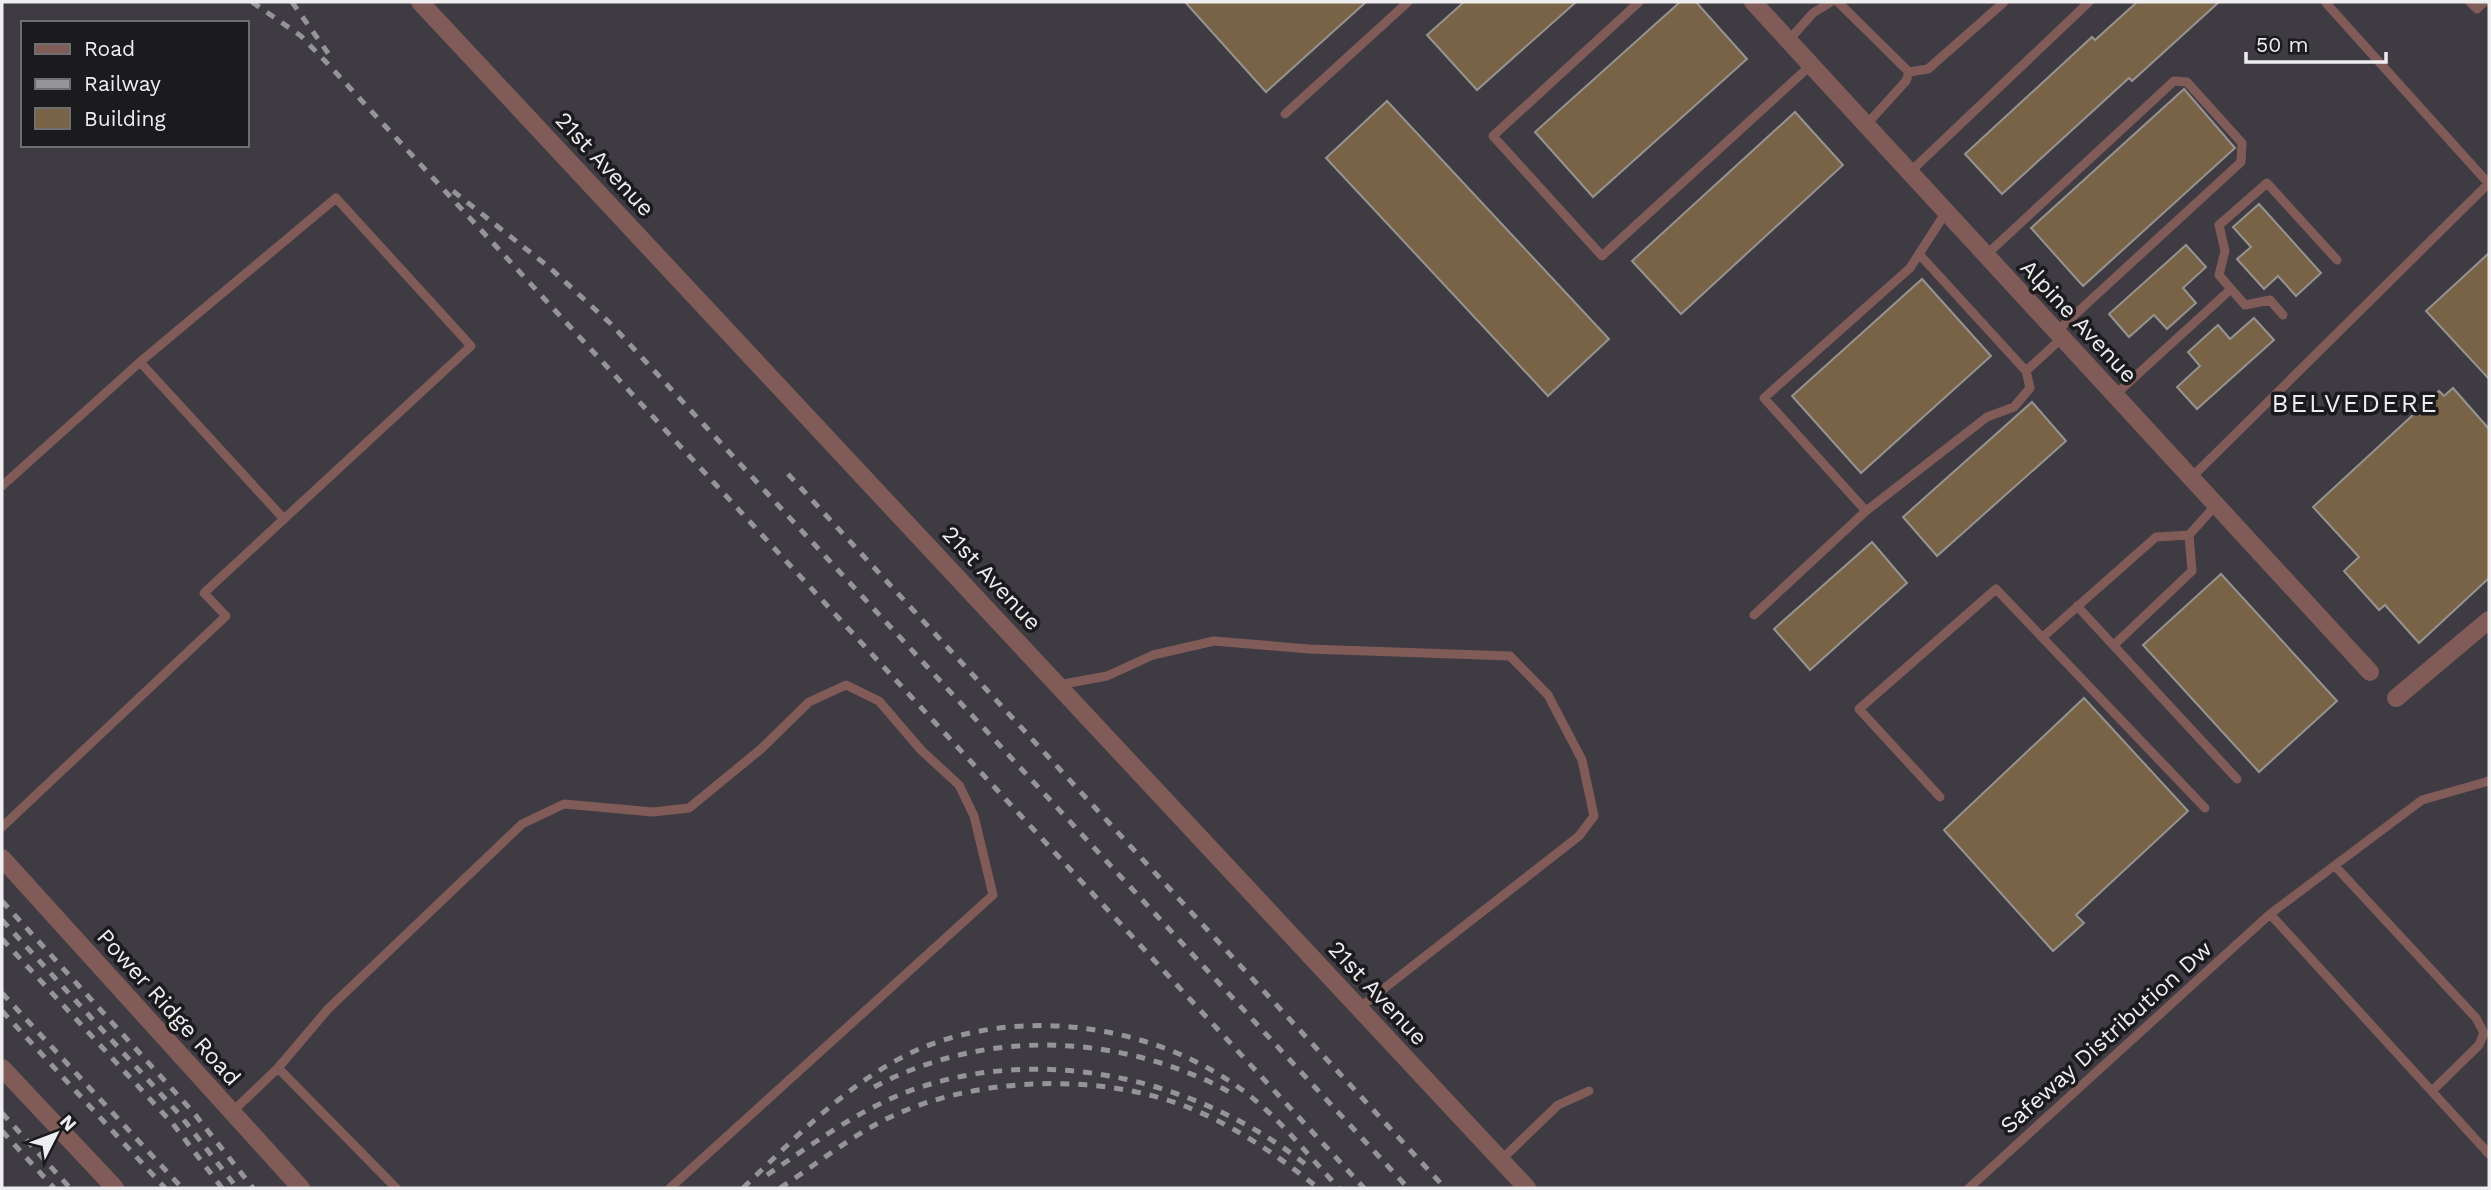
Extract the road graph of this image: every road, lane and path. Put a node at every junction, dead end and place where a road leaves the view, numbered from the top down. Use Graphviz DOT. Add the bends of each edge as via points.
graph roads {
  1 [pos="420,2"];
  2 [pos="1408,2"];
  3 [pos="1639,2"];
  4 [pos="1754,2"];
  5 [pos="1831,2"];
  6 [pos="1838,2"];
  7 [pos="2004,2"];
  8 [pos="2089,2"];
  9 [pos="2470,2"];
  10 [pos="2484,2"];
  11 [pos="2326,3"];
  12 [pos="1789,40"];
  13 [pos="1811,65"];
  14 [pos="1909,72"];
  15 [pos="1285,114"];
  16 [pos="1866,124"];
  17 [pos="1910,172"];
  18 [pos="2489,183"];
  19 [pos="1946,212"];
  20 [pos="1919,254"];
  21 [pos="1986,255"];
  22 [pos="2337,260"];
  23 [pos="2231,289"];
  24 [pos="2283,315"];
  25 [pos="2059,335"];
  26 [pos="140,362"];
  27 [pos="2026,371"];
  28 [pos="2115,395"];
  29 [pos="2190,478"];
  30 [pos="2,486"];
  31 [pos="2215,506"];
  32 [pos="1867,511"];
  33 [pos="284,519"];
  34 [pos="2189,535"];
  35 [pos="2077,606"];
  36 [pos="1754,615"];
  37 [pos="2489,620"];
  38 [pos="2044,636"];
  39 [pos="2113,645"];
  40 [pos="2370,672"];
  41 [pos="1058,685"];
  42 [pos="2396,698"];
  43 [pos="2237,779"];
  44 [pos="2489,781"];
  45 [pos="1940,797"];
  46 [pos="2205,808"];
  47 [pos="2,827"];
  48 [pos="2,859"];
  49 [pos="2335,866"];
  50 [pos="2270,914"];
  51 [pos="1359,1008"];
  52 [pos="2,1068"];
  53 [pos="278,1068"];
  54 [pos="1589,1091"];
  55 [pos="2432,1091"];
  56 [pos="232,1112"];
  57 [pos="2489,1154"];
  58 [pos="1501,1160"];
  59 [pos="115,1188"];
  60 [pos="301,1188"];
  61 [pos="396,1188"];
  62 [pos="670,1188"];
  63 [pos="1527,1188"];
  64 [pos="1969,1188"];
  1 -- 41 [label="street, 21st Avenue"];
  2 -- 15 [label="lane"];
  3 -- 13 [label="lane" via="1493,136 1602,256"];
  4 -- 12 [label="street, Alpine Avenue"];
  5 -- 12 [label="lane" via="1813,13"];
  6 -- 14 [label="lane"];
  7 -- 14 [label="lane" via="1928,69"];
  8 -- 17 [label="lane"];
  9 -- 10 [label="lane" via="2476,9"];
  11 -- 18 [label="lane"];
  12 -- 13 [label="street, Alpine Avenue"];
  13 -- 16 [label="street, Alpine Avenue"];
  14 -- 16 [label="lane"];
  16 -- 17 [label="street, Alpine Avenue"];
  17 -- 19 [label="street, Alpine Avenue"];
  18 -- 29 [label="lane"];
  19 -- 20 [label="lane"];
  19 -- 21 [label="street, Alpine Avenue"];
  20 -- 27 [label="lane"];
  20 -- 32 [label="lane" via="1910,268 1764,398"];
  21 -- 25 [label="street, Alpine Avenue"];
  21 -- 25 [label="lane" via="2174,82 2187,82 2242,143 2241,162"];
  22 -- 23 [label="lane" via="2267,183 2219,225 2225,251 2219,275"];
  23 -- 24 [label="lane" via="2245,305 2270,300"];
  23 -- 28 [label="lane"];
  25 -- 27 [label="lane"];
  25 -- 28 [label="street, Alpine Avenue"];
  26 -- 30 [label="lane"];
  26 -- 33 [label="lane"];
  26 -- 33 [label="lane" via="335,198 345,208 471,346"];
  27 -- 32 [label="lane" via="2030,388 2020,402 1987,417"];
  28 -- 29 [label="street, Alpine Avenue"];
  29 -- 31 [label="street, Alpine Avenue"];
  31 -- 34 [label="lane"];
  31 -- 40 [label="street, Alpine Avenue"];
  32 -- 36 [label="lane"];
  33 -- 47 [label="lane" via="204,593 226,617"];
  34 -- 35 [label="lane" via="2156,537"];
  34 -- 39 [label="lane" via="2192,571"];
  35 -- 38 [label="lane"];
  35 -- 39 [label="lane"];
  37 -- 42 [label="street"];
  38 -- 45 [label="lane" via="1996,589 1859,709"];
  38 -- 46 [label="lane"];
  39 -- 43 [label="lane"];
  41 -- 51 [label="street, 21st Avenue"];
  41 -- 51 [label="lane" via="1107,676 1153,655 1214,641 1322,650 1510,656 1548,695 1582,760 1594,816 1579,836"];
  44 -- 49 [label="lane, Safeway Distribution Dw" via="2422,800"];
  48 -- 56 [label="street, Power Ridge Road"];
  49 -- 50 [label="lane, Safeway Distribution Dw"];
  49 -- 55 [label="lane" via="2476,1018 2484,1033 2479,1045"];
  50 -- 55 [label="lane"];
  50 -- 64 [label="lane, Safeway Distribution Dw"];
  51 -- 58 [label="street, 21st Avenue"];
  52 -- 59 [label="street"];
  53 -- 56 [label="lane"];
  53 -- 61 [label="lane"];
  53 -- 62 [label="lane" via="328,1009 522,824 564,804 653,811 689,808 809,702 846,685 879,701 959,785 974,816 993,895"];
  54 -- 58 [label="lane" via="1558,1105"];
  55 -- 57 [label="lane"];
  56 -- 60 [label="street, Power Ridge Road"];
  58 -- 63 [label="street, 21st Avenue"];
}
